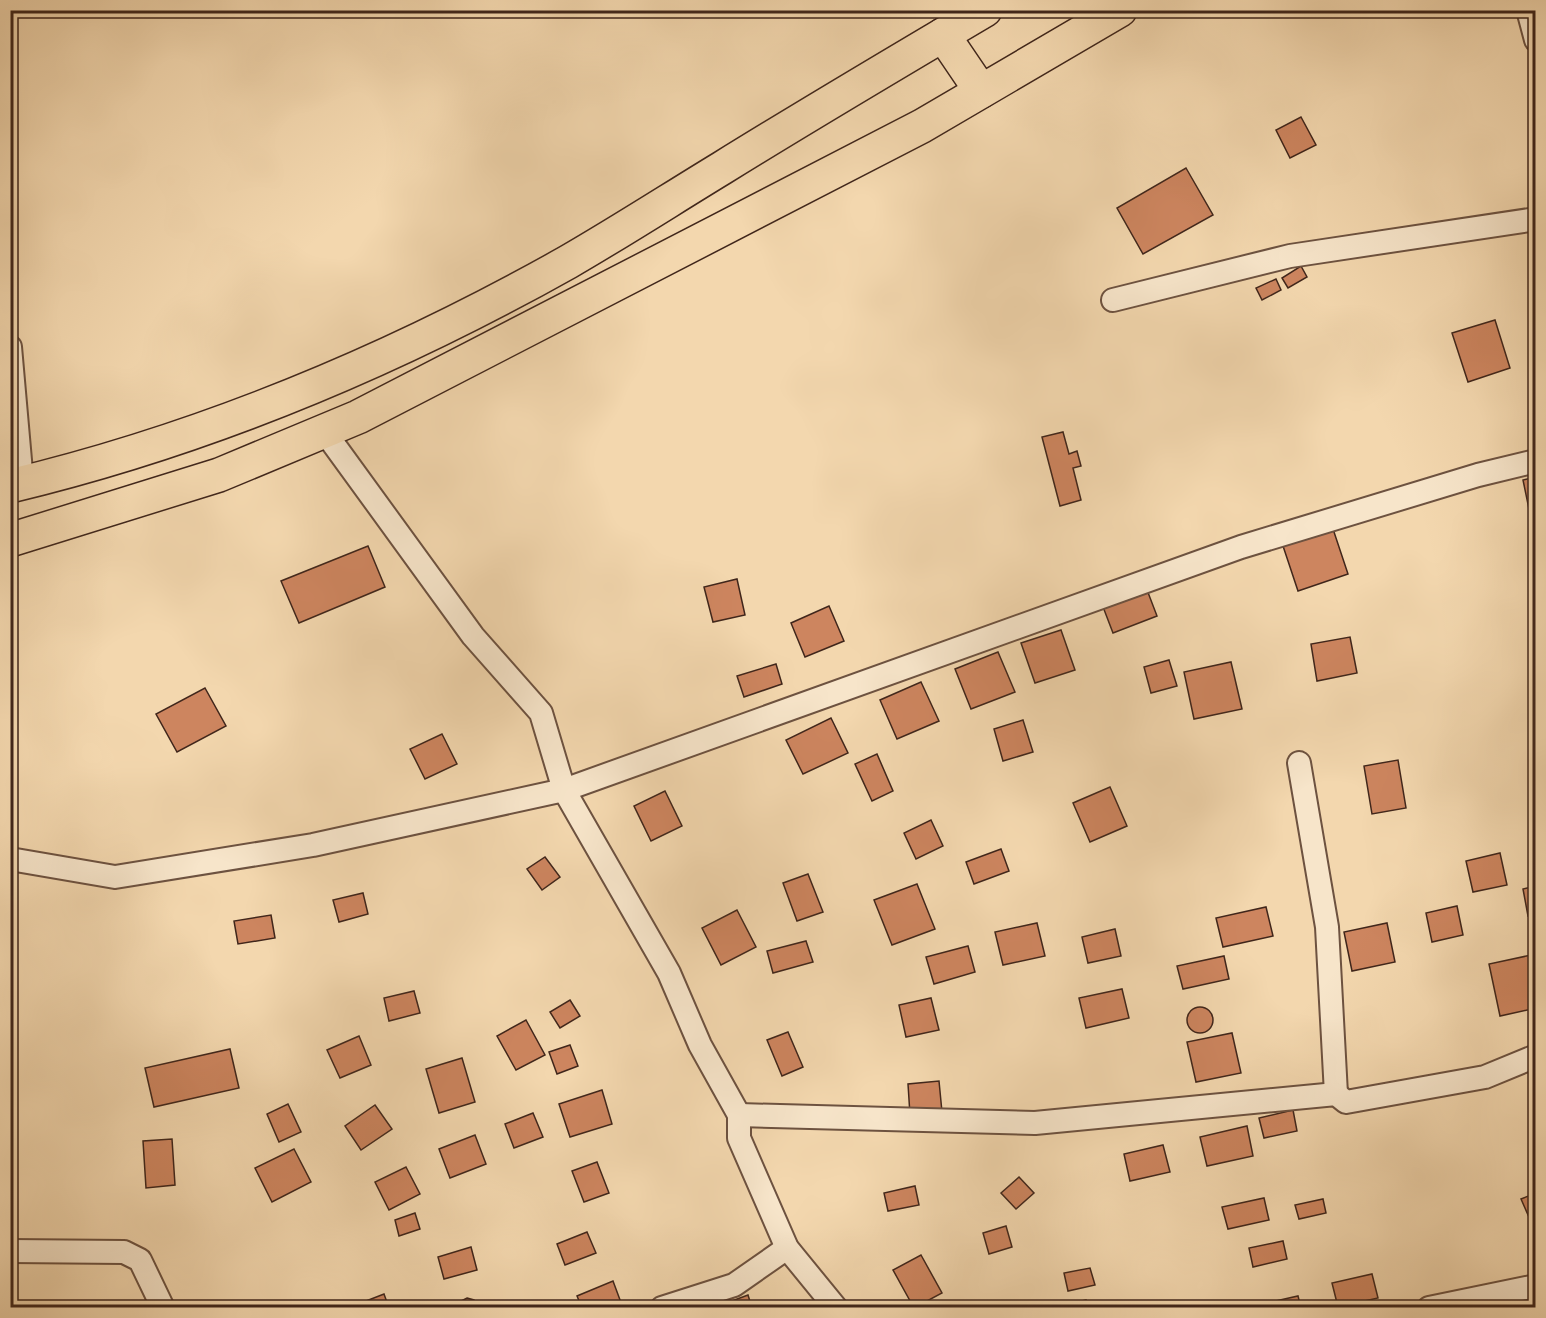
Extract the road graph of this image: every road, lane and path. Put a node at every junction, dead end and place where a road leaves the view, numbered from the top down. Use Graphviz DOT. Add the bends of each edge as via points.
graph roads {
  1 [pos="985,10"];
  2 [pos="1120,10"];
  3 [pos="1527,10"];
  4 [pos="943,35"];
  5 [pos="1536,40"];
  6 [pos="981,92"];
  7 [pos="1536,219"];
  8 [pos="1113,300"];
  9 [pos="10,347"];
  10 [pos="324,431"];
  11 [pos="1536,460"];
  12 [pos="16,484"];
  13 [pos="10,540"];
  14 [pos="1299,763"];
  15 [pos="564,790"];
  16 [pos="10,858"];
  17 [pos="1536,1056"];
  18 [pos="1335,1094"];
  19 [pos="739,1115"];
  20 [pos="787,1248"];
  21 [pos="10,1251"];
  22 [pos="1536,1286"];
  23 [pos="163,1308"];
  24 [pos="663,1308"];
  25 [pos="836,1308"];
  26 [pos="1429,1308"];
  1 -- 4 [label="main road"];
  2 -- 6 [label="main road"];
  3 -- 5 [label="street"];
  4 -- 6 [label="main road"];
  4 -- 12 [label="main road" via="568,262 330,381 172,441"];
  6 -- 10 [label="main road" via="922,126"];
  7 -- 8 [label="street" via="1290,256"];
  9 -- 12 [label="street"];
  10 -- 13 [label="main road" via="219,475"];
  10 -- 15 [label="street" via="473,636 541,713"];
  11 -- 15 [label="street" via="1241,547"];
  14 -- 18 [label="street" via="1327,927"];
  15 -- 16 [label="street" via="314,845 115,877"];
  15 -- 19 [label="street" via="669,973 700,1045"];
  17 -- 18 [label="street" via="1485,1077 1346,1102"];
  18 -- 19 [label="street" via="1035,1122"];
  19 -- 20 [label="street" via="739,1138"];
  20 -- 24 [label="street" via="734,1285"];
  20 -- 25 [label="street"];
  21 -- 23 [label="street" via="124,1252 140,1260"];
  22 -- 26 [label="street"];
}
